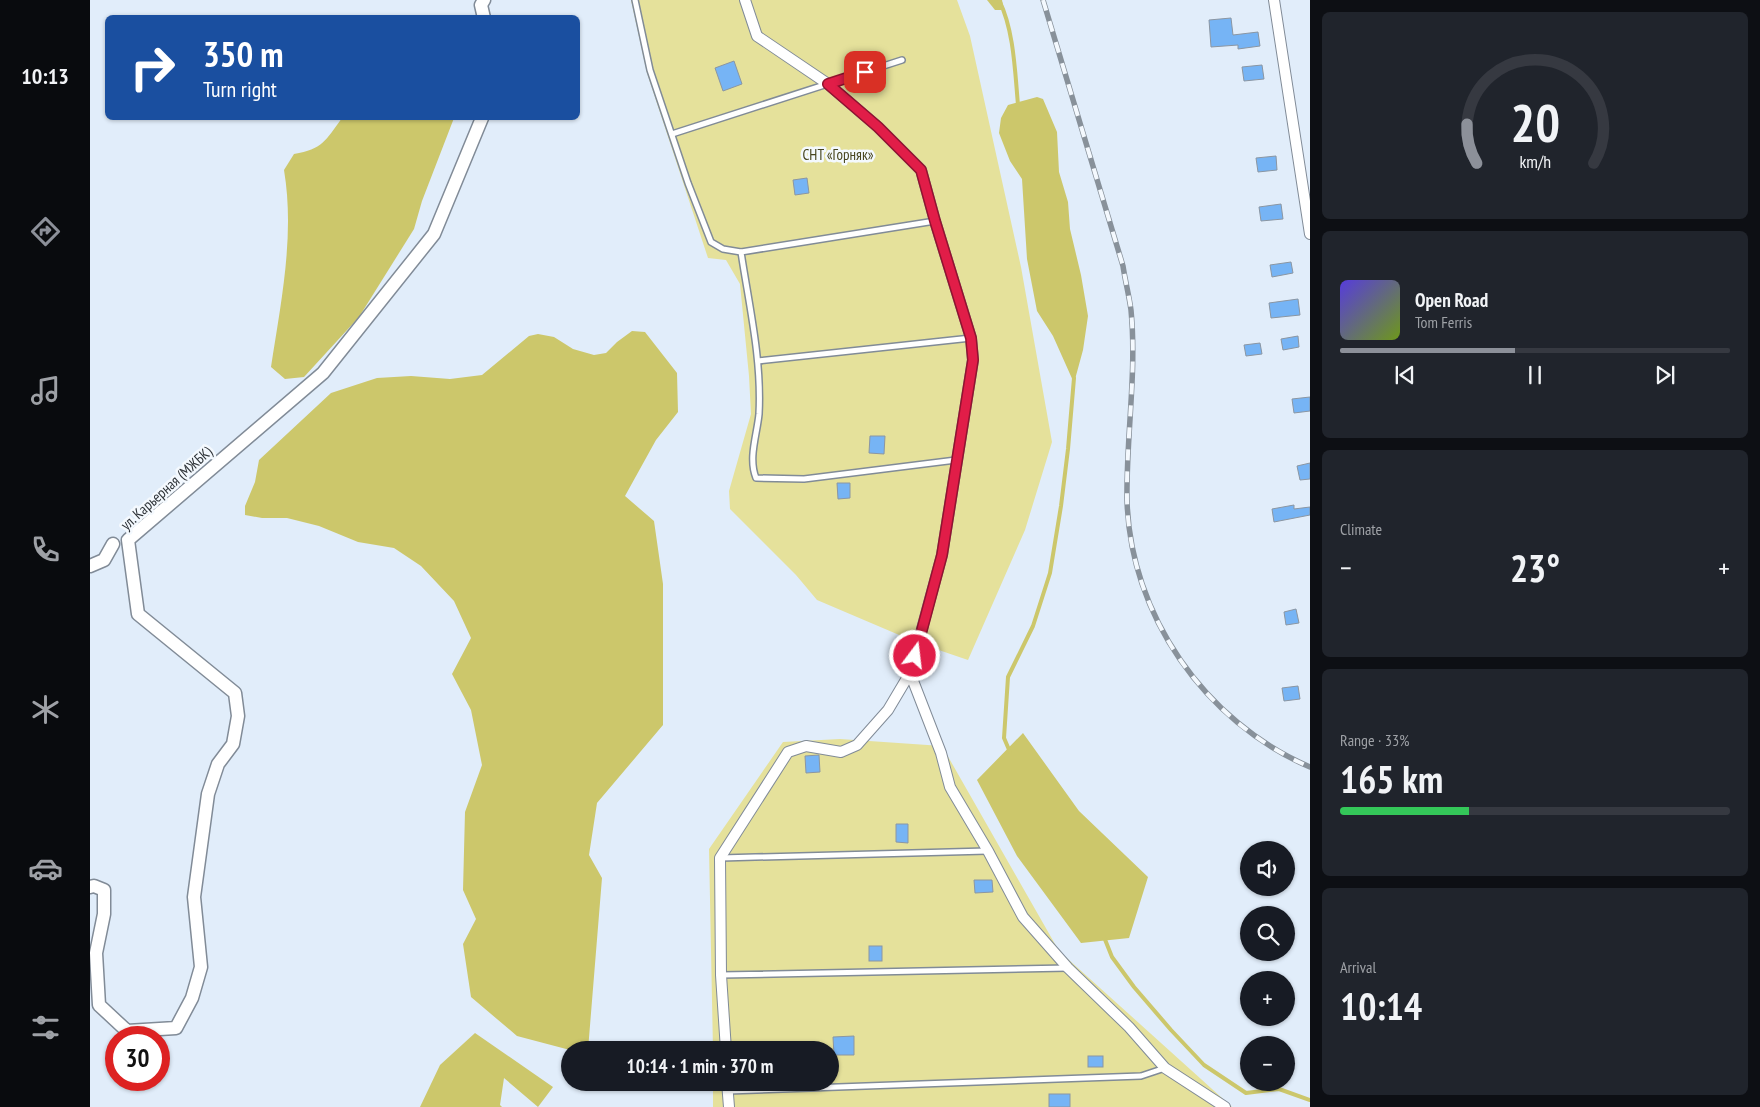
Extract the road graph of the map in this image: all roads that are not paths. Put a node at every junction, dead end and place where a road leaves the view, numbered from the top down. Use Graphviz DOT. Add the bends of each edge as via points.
graph roads {
  1 [pos="484,0"];
  2 [pos="635,0"];
  3 [pos="746,0"];
  4 [pos="1274,0"];
  5 [pos="483,15"];
  6 [pos="902,60"];
  7 [pos="828,84"];
  8 [pos="481,120"];
  9 [pos="672,134"];
  10 [pos="935,221"];
  11 [pos="1310,234"];
  12 [pos="741,252"];
  13 [pos="971,338"];
  14 [pos="758,361"];
  15 [pos="957,460"];
  16 [pos="114,544"];
  17 [pos="90,566"];
  18 [pos="910,673"];
  19 [pos="988,851"];
  20 [pos="720,858"];
  21 [pos="90,887"];
  22 [pos="1068,968"];
  23 [pos="721,975"];
  24 [pos="725,1041"];
  25 [pos="1165,1068"];
  26 [pos="839,1084"];
  27 [pos="728,1091"];
  28 [pos="729,1107"];
  29 [pos="1225,1107"];
  1 -- 5 [label="street" via="481,5"];
  2 -- 9 [label="lane" via="650,70"];
  3 -- 7 [label="street" via="757,36"];
  4 -- 11 [label="street"];
  6 -- 7 [label="lane"];
  7 -- 9 [label="lane"];
  7 -- 10 [label="street" via="921,170"];
  8 -- 21 [label="street, ул. Карьерная (МЖБК)" via="434,234 323,373 128,540 138,614 235,693 238,716 233,744 218,764 208,794 194,897 201,967 192,998 176,1028 128,1031 99,1004 96,953 104,914 104,890"];
  9 -- 12 [label="lane" via="711,242 722,249"];
  10 -- 12 [label="lane"];
  10 -- 13 [label="street"];
  12 -- 14 [label="lane"];
  13 -- 14 [label="lane"];
  13 -- 15 [label="street" via="973,360"];
  14 -- 15 [label="lane" via="758,415 752,470 756,478 804,479"];
  15 -- 18 [label="street" via="942,555"];
  16 -- 17 [label="street, ул. Карьерная (МЖБК)" via="104,560"];
  18 -- 19 [label="street" via="941,753 950,787"];
  18 -- 20 [label="street" via="888,710 858,745 841,752 806,746 788,752"];
  19 -- 20 [label="lane"];
  19 -- 22 [label="street" via="1023,916"];
  20 -- 23 [label="street"];
  22 -- 23 [label="lane"];
  22 -- 25 [label="street"];
  23 -- 24 [label="street"];
  25 -- 26 [label="lane" via="1142,1076"];
  25 -- 29 [label="street"];
  27 -- 28 [label="street"];
}
